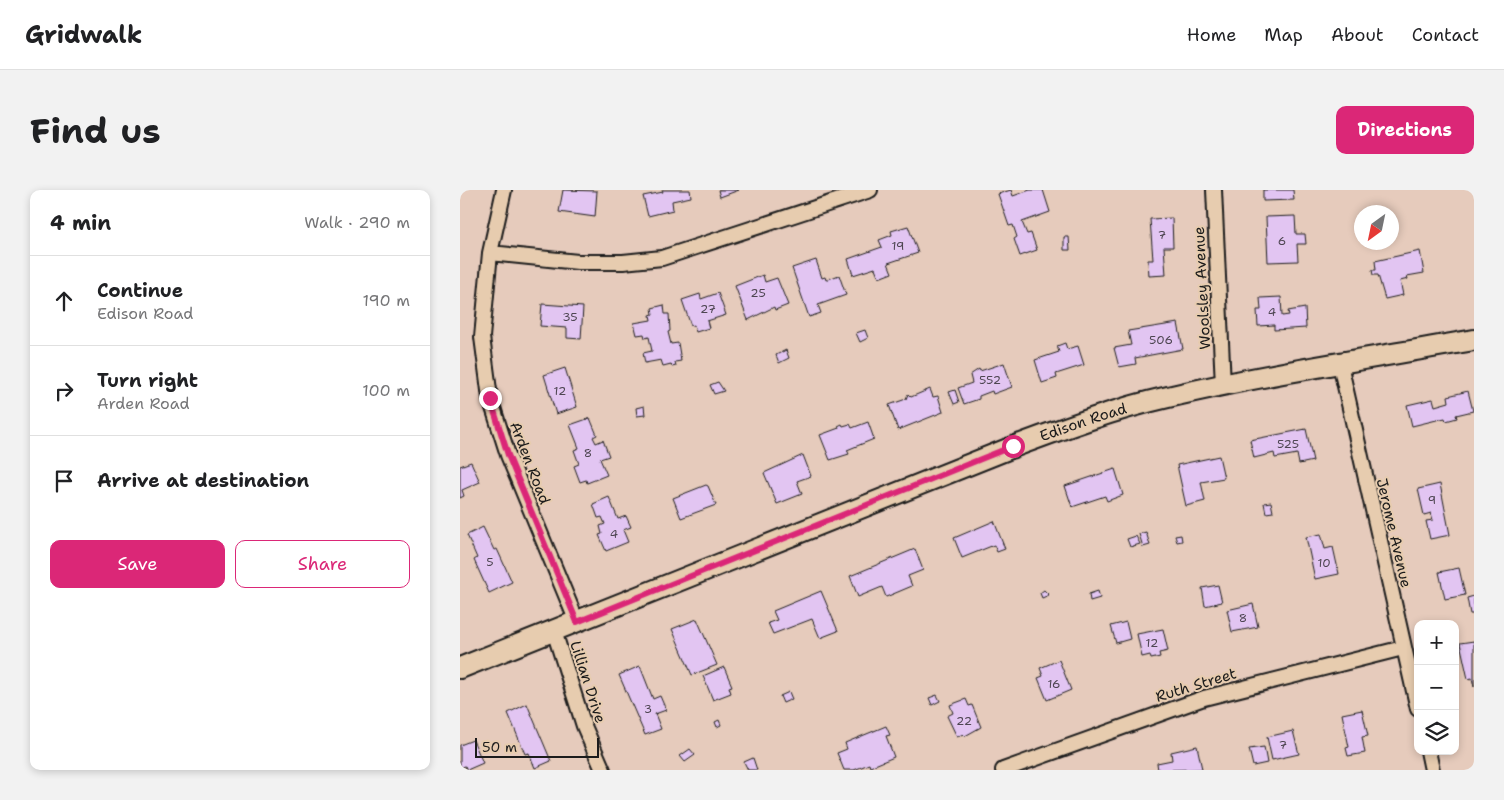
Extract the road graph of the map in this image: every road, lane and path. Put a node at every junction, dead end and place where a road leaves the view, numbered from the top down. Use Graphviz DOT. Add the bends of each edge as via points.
graph roads {
  1 [pos="504,190"];
  2 [pos="870,190"];
  3 [pos="1214,190"];
  4 [pos="490,253"];
  5 [pos="1474,340"];
  6 [pos="1340,364"];
  7 [pos="1223,385"];
  8 [pos="577,622"];
  9 [pos="554,631"];
  10 [pos="1403,648"];
  11 [pos="460,668"];
  12 [pos="1414,693"];
  13 [pos="1429,755"];
  14 [pos="603,770"];
  15 [pos="1004,770"];
  16 [pos="1432,770"];
  1 -- 4 [label="street, Arden Road"];
  2 -- 4 [label="street" via="662,258 578,262"];
  3 -- 7 [label="street, Woolsley Avenue"];
  4 -- 8 [label="street, Arden Road" via="482,337 490,398 508,455"];
  5 -- 6 [label="street, Edison Road"];
  6 -- 7 [label="street, Edison Road"];
  6 -- 10 [label="street, Jerome Avenue"];
  7 -- 8 [label="street, Edison Road" via="1106,414 1013,446"];
  8 -- 9 [label="street, Edison Road"];
  9 -- 11 [label="street, Edison Road"];
  9 -- 14 [label="street, Lillian Drive" via="584,726"];
  10 -- 12 [label="street, Jerome Avenue"];
  10 -- 15 [label="street, Ruth Street" via="1204,698"];
  13 -- 16 [label="street"];
}
